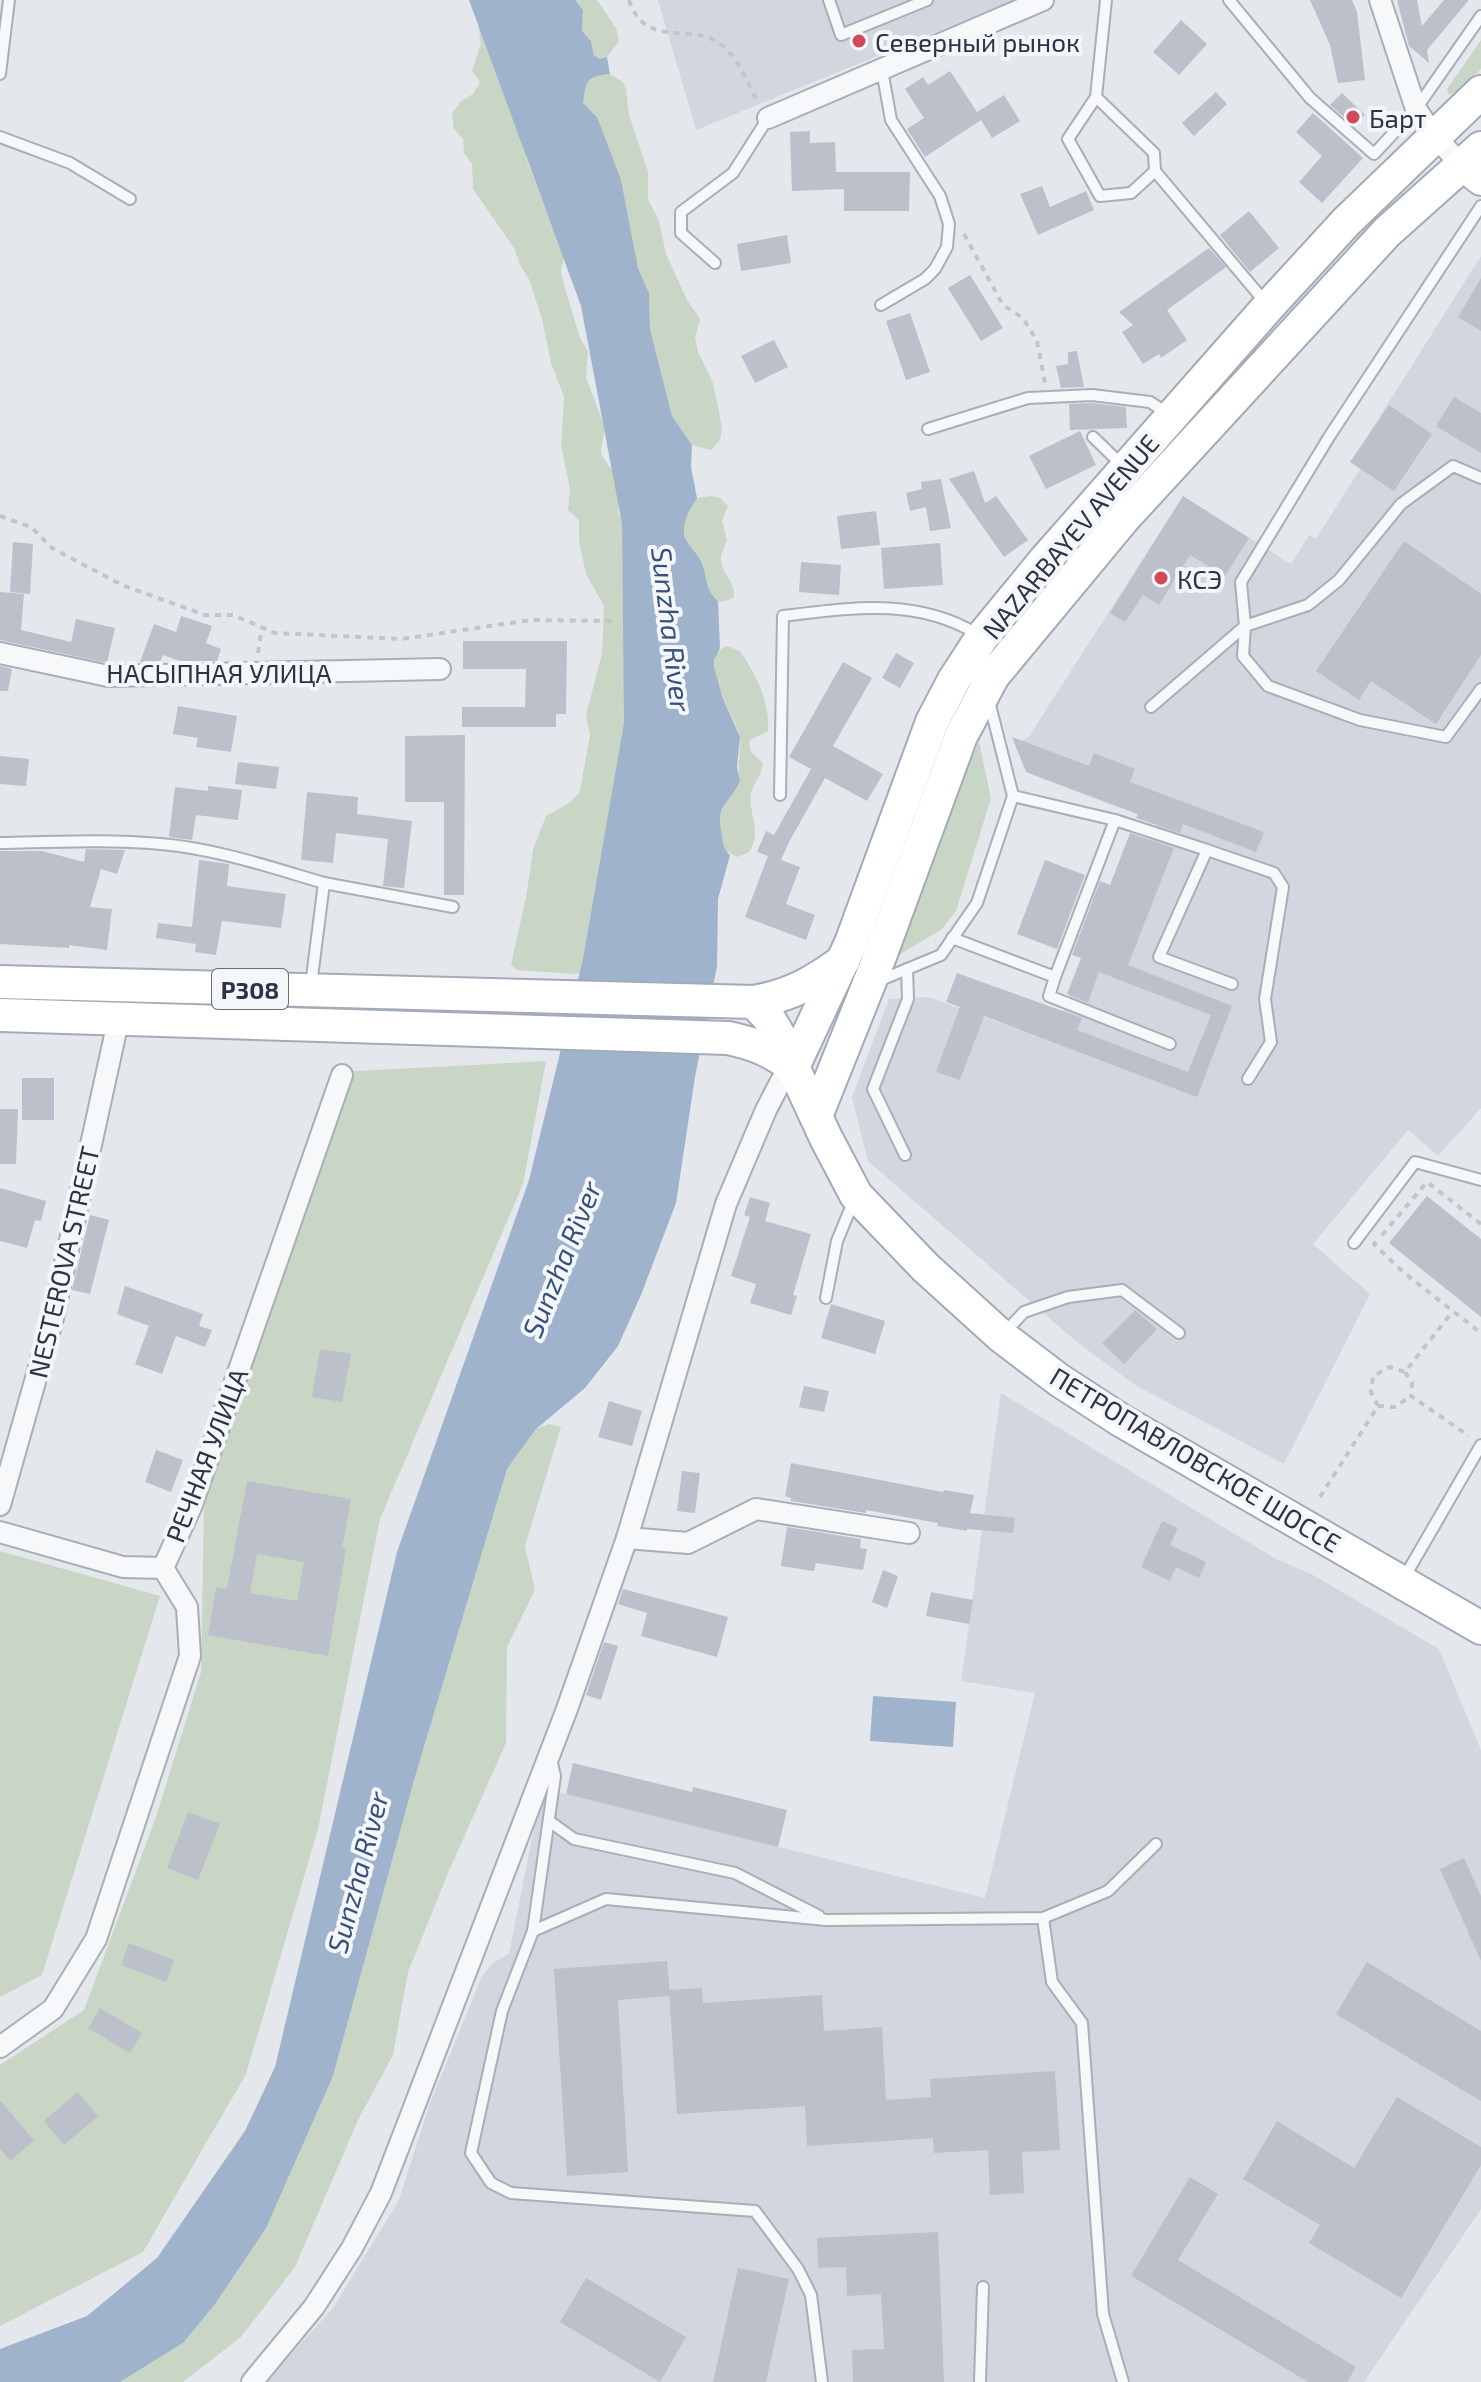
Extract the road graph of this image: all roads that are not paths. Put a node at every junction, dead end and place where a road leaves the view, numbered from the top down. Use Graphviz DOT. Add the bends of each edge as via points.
graph roads {
  1 [pos="9,0"];
  2 [pos="829,0"];
  3 [pos="927,0"];
  4 [pos="1043,0"];
  5 [pos="1106,0"];
  6 [pos="1229,0"];
  7 [pos="1380,0"];
  8 [pos="1481,16"];
  9 [pos="882,70"];
  10 [pos="0,74"];
  11 [pos="1481,92"];
  12 [pos="1096,97"];
  13 [pos="1416,109"];
  14 [pos="768,118"];
  15 [pos="0,137"];
  16 [pos="1435,137"];
  17 [pos="1475,164"];
  18 [pos="1155,171"];
  19 [pos="130,199"];
  20 [pos="1481,206"];
  21 [pos="715,263"];
  22 [pos="881,305"];
  23 [pos="1268,307"];
  24 [pos="1172,416"];
  25 [pos="928,429"];
  26 [pos="1093,437"];
  27 [pos="1126,468"];
  28 [pos="1481,478"];
  29 [pos="1245,626"];
  30 [pos="982,637"];
  31 [pos="0,653"];
  32 [pos="440,669"];
  33 [pos="986,689"];
  34 [pos="1481,689"];
  35 [pos="1151,707"];
  36 [pos="780,795"];
  37 [pos="1013,796"];
  38 [pos="1115,820"];
  39 [pos="0,843"];
  40 [pos="1207,850"];
  41 [pos="324,883"];
  42 [pos="453,907"];
  43 [pos="952,938"];
  44 [pos="843,961"];
  45 [pos="907,969"];
  46 [pos="1055,977"];
  47 [pos="0,982"];
  48 [pos="1232,984"];
  49 [pos="310,991"];
  50 [pos="863,999"];
  51 [pos="740,1001"];
  52 [pos="0,1015"];
  53 [pos="119,1017"];
  54 [pos="1170,1044"];
  55 [pos="793,1067"];
  56 [pos="342,1075"];
  57 [pos="1248,1079"];
  58 [pos="816,1116"];
  59 [pos="905,1155"];
  60 [pos="1481,1180"];
  61 [pos="856,1195"];
  62 [pos="1354,1243"];
  63 [pos="826,1298"];
  64 [pos="1179,1333"];
  65 [pos="1001,1336"];
  66 [pos="1481,1445"];
  67 [pos="0,1505"];
  68 [pos="0,1532"];
  69 [pos="909,1533"];
  70 [pos="627,1538"];
  71 [pos="163,1568"];
  72 [pos="1402,1581"];
  73 [pos="1478,1629"];
  74 [pos="550,1753"];
  75 [pos="549,1821"];
  76 [pos="1156,1844"];
  77 [pos="1043,1918"];
  78 [pos="826,1920"];
  79 [pos="533,1931"];
  80 [pos="0,2047"];
  81 [pos="983,2287"];
  82 [pos="252,2382"];
  83 [pos="822,2382"];
  84 [pos="980,2382"];
  85 [pos="1123,2382"];
  1 -- 10 [label="lane"];
  2 -- 3 [label="lane" via="841,35"];
  4 -- 9 [label="street"];
  5 -- 12 [label="lane"];
  6 -- 13 [label="lane" via="1310,98 1374,154"];
  7 -- 13 [label="street"];
  8 -- 13 [label="lane"];
  9 -- 14 [label="street"];
  9 -- 22 [label="lane" via="891,120 946,209 949,236 935,269"];
  11 -- 16 [label="main road, NAZARBAYEV AVENUE"];
  12 -- 18 [label="lane" via="1154,153"];
  12 -- 18 [label="lane" via="1068,139 1100,196 1131,193"];
  13 -- 16 [label="street"];
  14 -- 21 [label="lane" via="733,173 681,212 681,233"];
  15 -- 19 [label="lane" via="70,163"];
  16 -- 17 [label="street"];
  16 -- 23 [label="main road, NAZARBAYEV AVENUE"];
  17 -- 33 [label="main road, NAZARBAYEV AVENUE" via="1387,232 1124,518"];
  18 -- 23 [label="lane"];
  20 -- 29 [label="lane" via="1241,582"];
  23 -- 24 [label="main road, NAZARBAYEV AVENUE"];
  24 -- 25 [label="lane" via="1150,402 1092,395 1028,398"];
  24 -- 27 [label="main road, NAZARBAYEV AVENUE"];
  26 -- 27 [label="lane"];
  27 -- 30 [label="main road, NAZARBAYEV AVENUE"];
  28 -- 29 [label="lane" via="1453,466 1401,504 1339,580 1308,605"];
  29 -- 34 [label="lane" via="1243,656 1268,686 1360,720 1446,737"];
  29 -- 35 [label="lane"];
  30 -- 36 [label="lane" via="955,620 885,606 783,616"];
  30 -- 44 [label="main road, NAZARBAYEV AVENUE" via="932,722"];
  31 -- 32 [label="street, НАСЫПНАЯ УЛИЦА" via="108,676"];
  33 -- 37 [label="lane"];
  33 -- 50 [label="main road, NAZARBAYEV AVENUE" via="961,736"];
  37 -- 38 [label="lane"];
  37 -- 43 [label="lane" via="977,903"];
  38 -- 40 [label="lane"];
  38 -- 46 [label="lane"];
  39 -- 41 [label="lane" via="163,844 237,857"];
  40 -- 48 [label="lane" via="1159,957"];
  40 -- 57 [label="lane" via="1274,873 1283,887 1265,999 1271,1042"];
  41 -- 42 [label="lane"];
  41 -- 49 [label="lane"];
  43 -- 45 [label="lane" via="941,955"];
  43 -- 46 [label="lane"];
  44 -- 51 [label="main road" via="783,996"];
  44 -- 55 [label="main road, NAZARBAYEV AVENUE"];
  45 -- 50 [label="lane"];
  45 -- 59 [label="lane" via="908,999 873,1089"];
  46 -- 54 [label="lane" via="1049,996"];
  47 -- 49 [label="main road, P308"];
  49 -- 51 [label="main road, P308"];
  50 -- 55 [label="main road"];
  50 -- 58 [label="main road, NAZARBAYEV AVENUE"];
  51 -- 55 [label="main road, ПЕТРОПАВЛОВСКОЕ ШОССЕ" via="777,1031"];
  52 -- 53 [label="main road, P308"];
  53 -- 55 [label="main road, P308" via="728,1038 761,1046"];
  53 -- 67 [label="street, NESTEROVA STREET" via="53,1318"];
  55 -- 58 [label="main road, ПЕТРОПАВЛОВСКОЕ ШОССЕ"];
  55 -- 70 [label="street" via="766,1110 726,1204"];
  56 -- 71 [label="street, РЕЧНАЯ УЛИЦА" via="191,1507"];
  58 -- 61 [label="main road, ПЕТРОПАВЛОВСКОЕ ШОССЕ"];
  60 -- 62 [label="lane" via="1415,1162"];
  61 -- 63 [label="lane" via="837,1241"];
  61 -- 65 [label="main road, ПЕТРОПАВЛОВСКОЕ ШОССЕ"];
  64 -- 65 [label="lane" via="1122,1290 1068,1297 1024,1312"];
  65 -- 72 [label="main road, ПЕТРОПАВЛОВСКОЕ ШОССЕ" via="1122,1421"];
  66 -- 72 [label="lane"];
  68 -- 71 [label="street" via="123,1567"];
  69 -- 70 [label="street" via="756,1509 688,1543"];
  70 -- 74 [label="street"];
  71 -- 80 [label="street, РЕЧНАЯ УЛИЦА" via="187,1607 190,1656 96,1939 53,2009"];
  72 -- 73 [label="main road, ПЕТРОПАВЛОВСКОЕ ШОССЕ"];
  74 -- 75 [label="lane" via="555,1776"];
  74 -- 82 [label="street" via="381,2193 314,2307"];
  75 -- 78 [label="lane" via="574,1839 735,1873"];
  75 -- 79 [label="lane"];
  76 -- 77 [label="lane" via="1108,1891"];
  77 -- 78 [label="lane"];
  77 -- 85 [label="lane" via="1052,1982 1082,2023 1103,2314"];
  78 -- 79 [label="lane" via="606,1899"];
  79 -- 83 [label="lane" via="502,2011 471,2153 491,2183 511,2193 755,2211 811,2295"];
  81 -- 84 [label="lane"];
}
